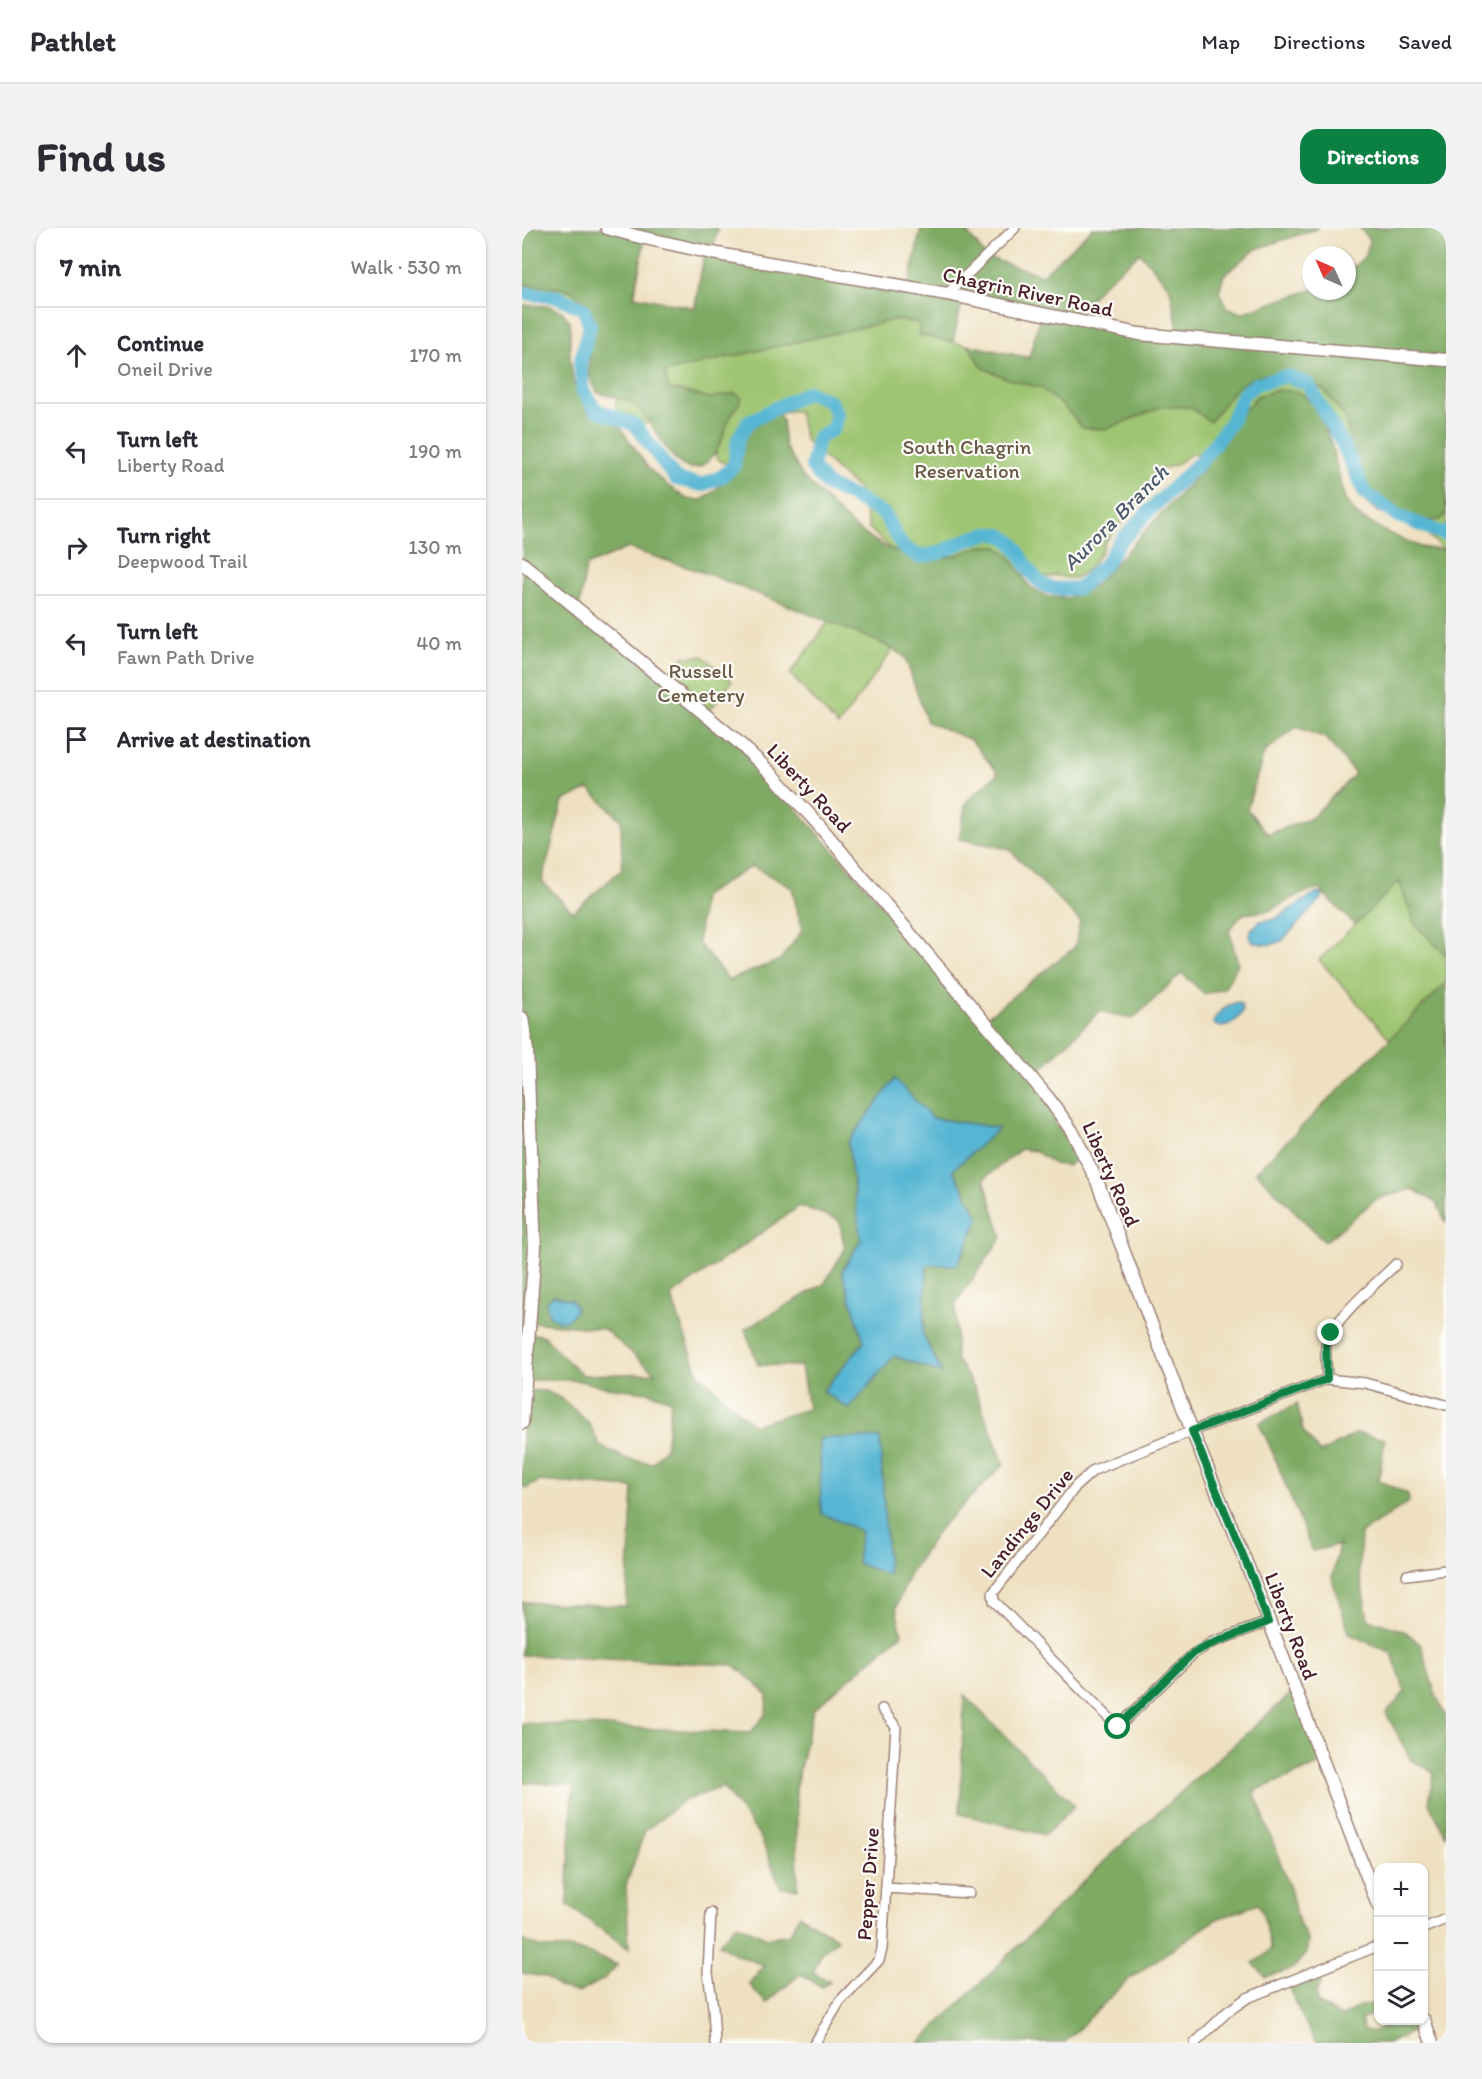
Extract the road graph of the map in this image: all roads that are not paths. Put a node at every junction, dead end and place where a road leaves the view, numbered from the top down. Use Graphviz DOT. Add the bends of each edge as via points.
graph roads {
  1 [pos="607,228"];
  2 [pos="1015,228"];
  3 [pos="947,294"];
  4 [pos="1446,360"];
  5 [pos="522,563"];
  6 [pos="522,1018"];
  7 [pos="1396,1264"];
  8 [pos="1327,1379"];
  9 [pos="1446,1405"];
  10 [pos="522,1423"];
  11 [pos="1192,1431"];
  12 [pos="1446,1570"];
  13 [pos="1407,1575"];
  14 [pos="1268,1622"];
  15 [pos="882,1708"];
  16 [pos="886,1888"];
  17 [pos="969,1893"];
  18 [pos="1374,1895"];
  19 [pos="711,1913"];
  20 [pos="1446,1919"];
  21 [pos="1428,1926"];
  22 [pos="1374,1948"];
  23 [pos="1426,2025"];
  24 [pos="715,2043"];
  25 [pos="815,2043"];
  26 [pos="1195,2043"];
  27 [pos="1432,2043"];
  1 -- 3 [label="street, Chagrin River Road" via="712,253"];
  2 -- 3 [label="street"];
  3 -- 4 [label="street, Chagrin River Road" via="1139,334"];
  5 -- 11 [label="street, Liberty Road" via="773,775 1049,1099 1072,1131 1097,1181"];
  6 -- 10 [label="street" via="527,1052 535,1248"];
  7 -- 8 [label="street" via="1338,1321 1326,1346"];
  8 -- 9 [label="street" via="1365,1383"];
  8 -- 11 [label="street, Landings Drive"];
  11 -- 14 [label="street, Liberty Road"];
  11 -- 14 [label="street, Landings Drive" via="1086,1477 993,1593 994,1601 1118,1727 1193,1653"];
  12 -- 13 [label="street"];
  14 -- 18 [label="street, Liberty Road"];
  15 -- 16 [label="street, Pepper Drive" via="896,1727"];
  16 -- 17 [label="street"];
  16 -- 25 [label="street, Pepper Drive" via="879,1960 840,2001"];
  19 -- 24 [label="street" via="708,1973"];
  20 -- 21 [label="street"];
  22 -- 26 [label="street" via="1247,1998"];
  23 -- 27 [label="street"];
}
